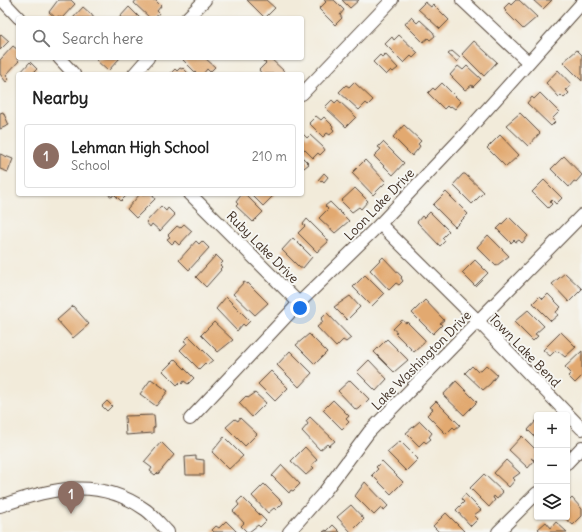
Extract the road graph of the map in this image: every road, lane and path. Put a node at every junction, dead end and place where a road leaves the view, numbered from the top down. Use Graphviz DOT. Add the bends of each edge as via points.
graph roads {
  1 [pos="2,0"];
  2 [pos="205,0"];
  3 [pos="392,0"];
  4 [pos="462,0"];
  5 [pos="582,3"];
  6 [pos="18,16"];
  7 [pos="189,16"];
  8 [pos="60,60"];
  9 [pos="146,60"];
  10 [pos="528,62"];
  11 [pos="72,72"];
  12 [pos="136,72"];
  13 [pos="304,92"];
  14 [pos="199,197"];
  15 [pos="582,215"];
  16 [pos="380,224"];
  17 [pos="299,303"];
  18 [pos="478,321"];
  19 [pos="190,419"];
  20 [pos="582,429"];
  21 [pos="582,447"];
  22 [pos="570,459"];
  23 [pos="534,496"];
  24 [pos="0,506"];
  25 [pos="168,532"];
  26 [pos="289,532"];
  27 [pos="498,532"];
  1 -- 6 [label="street"];
  2 -- 7 [label="street"];
  3 -- 13 [label="street"];
  4 -- 10 [label="street"];
  5 -- 10 [label="street, Loon Lake Drive"];
  8 -- 11 [label="street"];
  9 -- 12 [label="street"];
  10 -- 16 [label="street, Loon Lake Drive"];
  14 -- 17 [label="street, Ruby Lake Drive"];
  15 -- 18 [label="street, Lake Washington Drive"];
  16 -- 17 [label="street, Loon Lake Drive"];
  16 -- 18 [label="street, Town Lake Bend"];
  17 -- 19 [label="street, Loon Lake Drive"];
  18 -- 20 [label="street, Town Lake Bend"];
  18 -- 26 [label="street, Lake Washington Drive" via="369,432 325,491"];
  21 -- 22 [label="street"];
  23 -- 27 [label="street"];
  24 -- 25 [label="street" via="44,492 76,487 101,490 118,494 147,510"];
}
